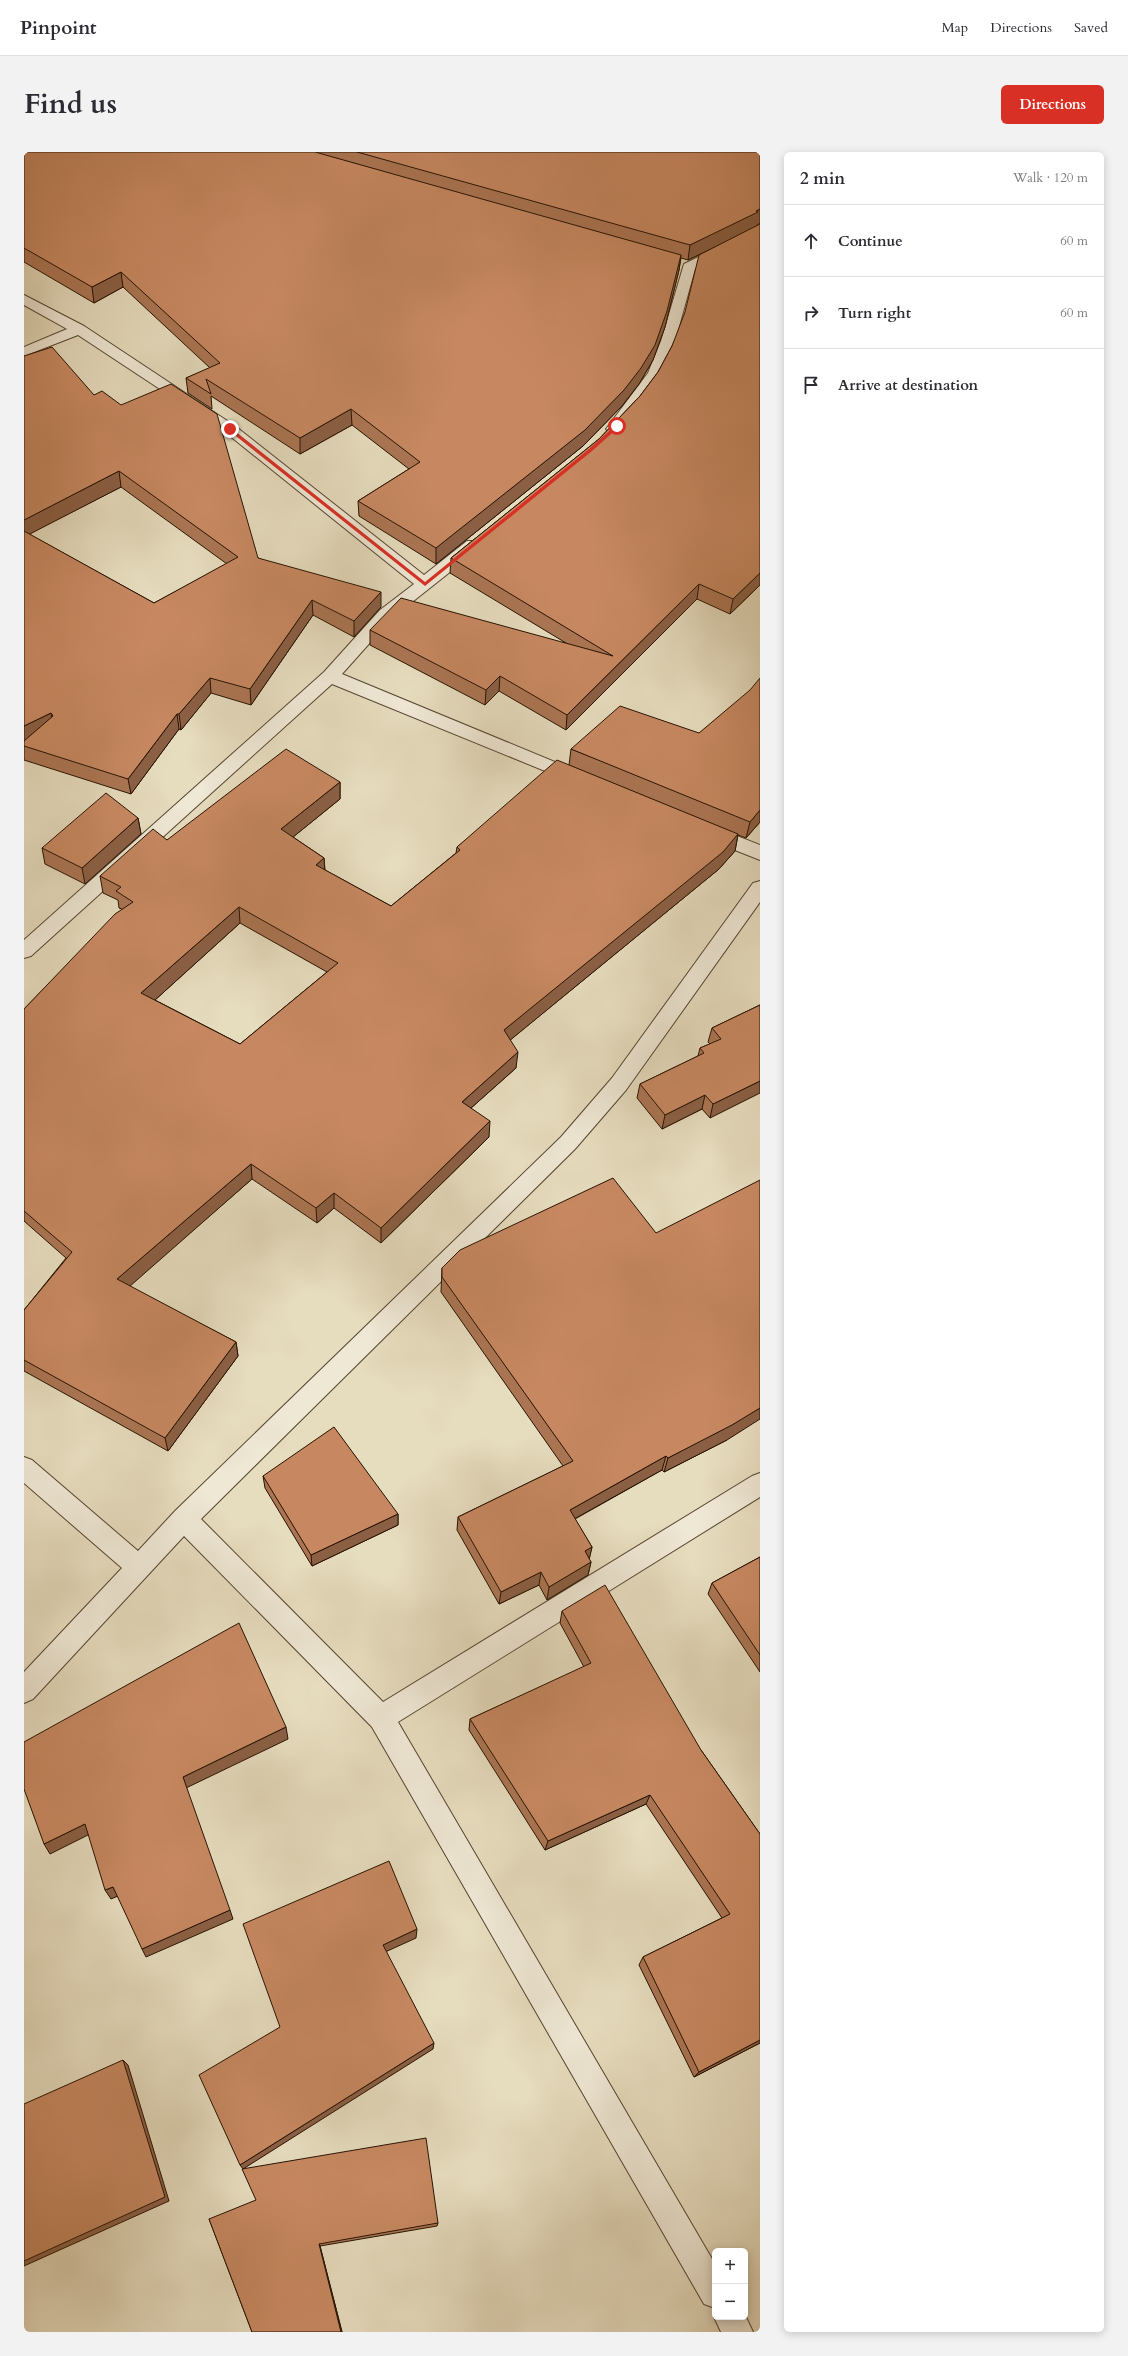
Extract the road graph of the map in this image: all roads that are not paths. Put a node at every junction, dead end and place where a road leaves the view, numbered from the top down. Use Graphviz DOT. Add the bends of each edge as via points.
graph roads {
  1 [pos="760,231"];
  2 [pos="24,299"];
  3 [pos="79,329"];
  4 [pos="24,352"];
  5 [pos="601,440"];
  6 [pos="486,534"];
  7 [pos="425,584"];
  8 [pos="330,676"];
  9 [pos="592,784"];
  10 [pos="694,826"];
  11 [pos="760,852"];
  12 [pos="760,888"];
  13 [pos="24,951"];
  14 [pos="24,1468"];
  15 [pos="760,1484"];
  16 [pos="184,1519"];
  17 [pos="139,1567"];
  18 [pos="24,1690"];
  19 [pos="381,1718"];
  20 [pos="712,2288"];
  21 [pos="731,2320"];
  22 [pos="738,2332"];
  1 -- 5 [label="street" via="682,265 668,342 655,373 617,426"];
  2 -- 3 [label="street"];
  3 -- 4 [label="street"];
  3 -- 7 [label="street" via="230,429"];
  6 -- 7 [label="street"];
  7 -- 8 [label="street" via="386,614"];
  8 -- 9 [label="street"];
  8 -- 13 [label="street"];
  10 -- 11 [label="street"];
  12 -- 16 [label="street" via="619,1084 568,1143"];
  14 -- 17 [label="street"];
  15 -- 19 [label="street"];
  16 -- 17 [label="street"];
  16 -- 19 [label="street"];
  17 -- 18 [label="street"];
  19 -- 20 [label="street"];
  21 -- 22 [label="street"];
}
